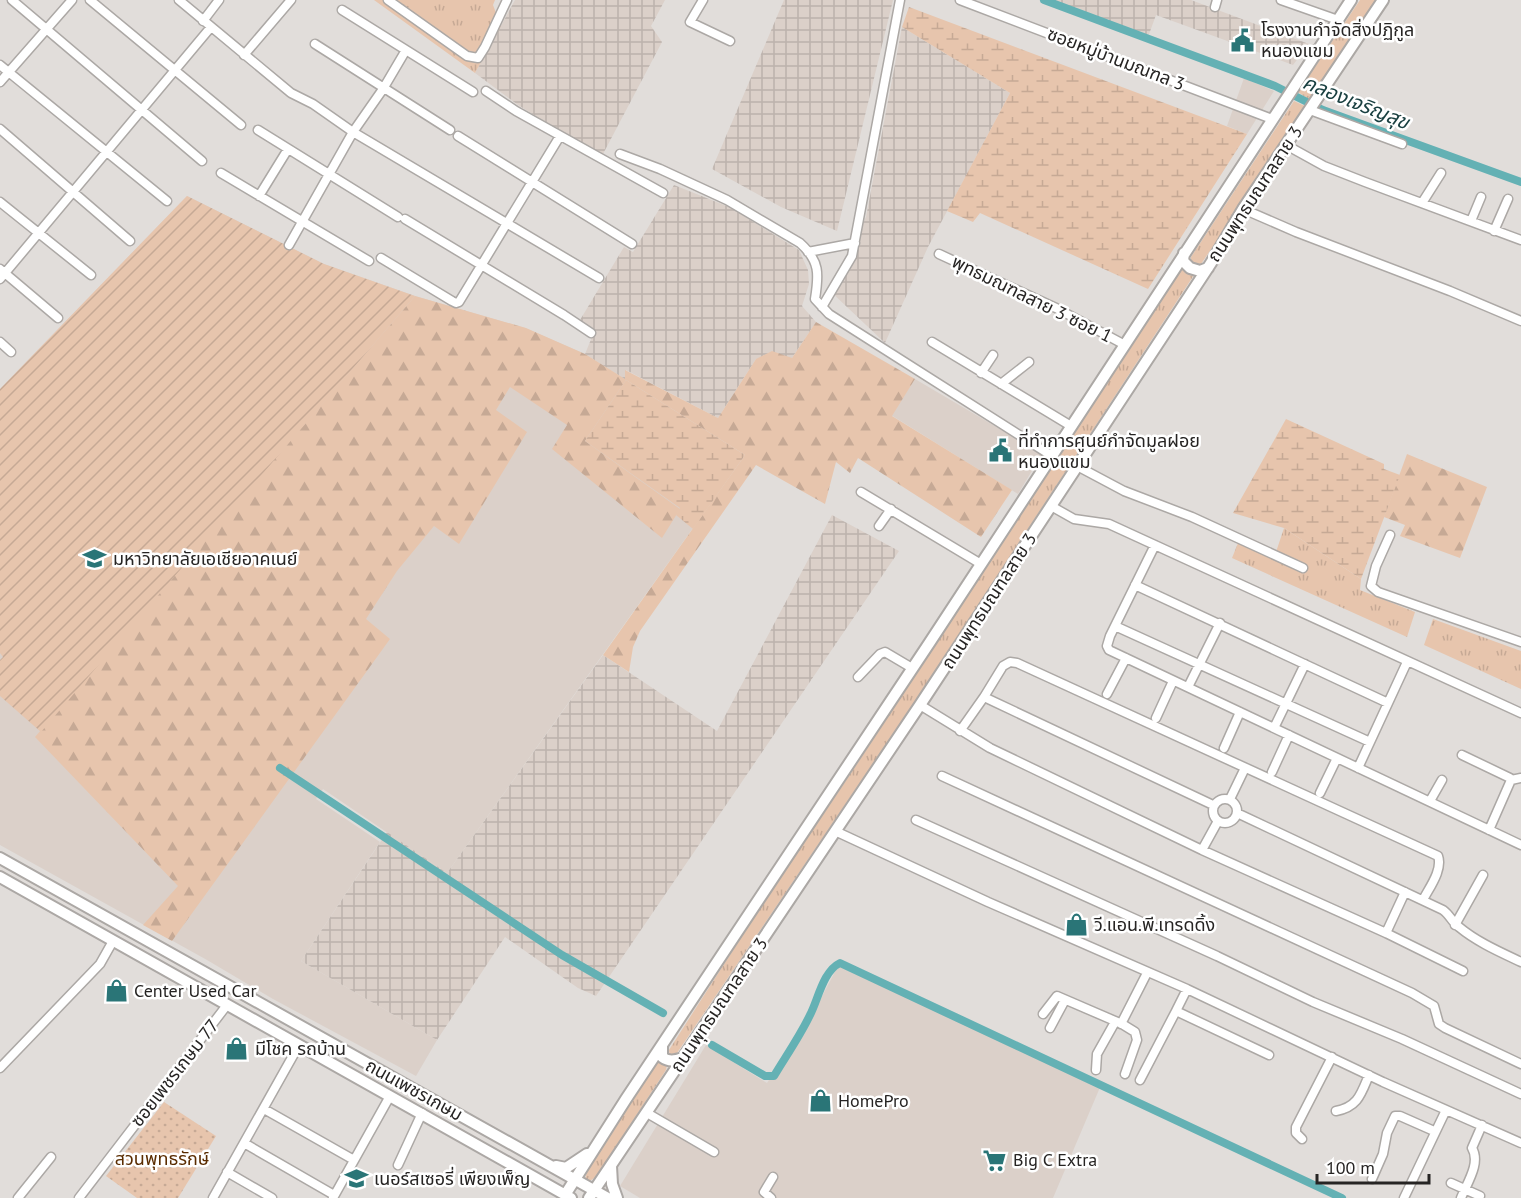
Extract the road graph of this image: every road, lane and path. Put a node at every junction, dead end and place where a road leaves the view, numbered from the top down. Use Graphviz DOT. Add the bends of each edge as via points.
graph roads {
  1 [pos="12,0"];
  2 [pos="72,0"];
  3 [pos="90,0"];
  4 [pos="179,0"];
  5 [pos="291,0"];
  6 [pos="388,0"];
  7 [pos="507,0"];
  8 [pos="703,0"];
  9 [pos="900,0"];
  10 [pos="960,0"];
  11 [pos="1281,0"];
  12 [pos="1351,0"];
  13 [pos="1383,0"];
  14 [pos="217,1"];
  15 [pos="342,10"];
  16 [pos="203,21"];
  17 [pos="1338,21"];
  18 [pos="211,27"];
  19 [pos="46,29"];
  20 [pos="730,41"];
  21 [pos="315,44"];
  22 [pos="406,50"];
  23 [pos="244,55"];
  24 [pos="0,65"];
  25 [pos="174,70"];
  26 [pos="9,72"];
  27 [pos="0,82"];
  28 [pos="383,89"];
  29 [pos="486,91"];
  30 [pos="472,92"];
  31 [pos="1312,107"];
  32 [pos="142,110"];
  33 [pos="1272,118"];
  34 [pos="240,125"];
  35 [pos="0,129"];
  36 [pos="258,130"];
  37 [pos="450,130"];
  38 [pos="353,132"];
  39 [pos="458,136"];
  40 [pos="560,136"];
  41 [pos="1402,144"];
  42 [pos="1286,146"];
  43 [pos="288,149"];
  44 [pos="107,152"];
  45 [pos="621,154"];
  46 [pos="202,161"];
  47 [pos="221,173"];
  48 [pos="1441,173"];
  49 [pos="330,175"];
  50 [pos="532,182"];
  51 [pos="73,192"];
  52 [pos="663,193"];
  53 [pos="259,196"];
  54 [pos="1481,197"];
  55 [pos="1508,199"];
  56 [pos="167,201"];
  57 [pos="0,202"];
  58 [pos="1422,202"];
  59 [pos="1243,209"];
  60 [pos="1471,221"];
  61 [pos="302,222"];
  62 [pos="508,223"];
  63 [pos="1494,231"];
  64 [pos="39,233"];
  65 [pos="1521,240"];
  66 [pos="130,241"];
  67 [pos="855,243"];
  68 [pos="632,244"];
  69 [pos="289,245"];
  70 [pos="808,252"];
  71 [pos="1184,253"];
  72 [pos="939,255"];
  73 [pos="381,258"];
  74 [pos="369,261"];
  75 [pos="481,266"];
  76 [pos="1208,268"];
  77 [pos="2,274"];
  78 [pos="91,275"];
  79 [pos="599,278"];
  80 [pos="822,307"];
  81 [pos="58,318"];
  82 [pos="1521,321"];
  83 [pos="591,333"];
  84 [pos="0,342"];
  85 [pos="932,342"];
  86 [pos="1125,345"];
  87 [pos="11,351"];
  88 [pos="993,355"];
  89 [pos="1029,362"];
  90 [pos="981,373"];
  91 [pos="1001,384"];
  92 [pos="1071,426"];
  93 [pos="1052,456"];
  94 [pos="1077,466"];
  95 [pos="861,492"];
  96 [pos="1051,506"];
  97 [pos="891,509"];
  98 [pos="879,526"];
  99 [pos="1390,535"];
  100 [pos="1155,545"];
  101 [pos="981,564"];
  102 [pos="1303,568"];
  103 [pos="1135,585"];
  104 [pos="1220,623"];
  105 [pos="1115,626"];
  106 [pos="1521,642"];
  107 [pos="1126,658"];
  108 [pos="1407,662"];
  109 [pos="1305,664"];
  110 [pos="1198,665"];
  111 [pos="912,668"];
  112 [pos="858,677"];
  113 [pos="1173,681"];
  114 [pos="1188,687"];
  115 [pos="1107,694"];
  116 [pos="984,697"];
  117 [pos="1388,703"];
  118 [pos="920,705"];
  119 [pos="1285,705"];
  120 [pos="1240,712"];
  121 [pos="1521,713"];
  122 [pos="1156,718"];
  123 [pos="1274,728"];
  124 [pos="960,731"];
  125 [pos="1289,735"];
  126 [pos="1370,742"];
  127 [pos="1224,748"];
  128 [pos="1462,755"];
  129 [pos="1337,758"];
  130 [pos="1245,768"];
  131 [pos="1358,768"];
  132 [pos="1272,772"];
  133 [pos="942,776"];
  134 [pos="1521,778"];
  135 [pos="1442,780"];
  136 [pos="1511,780"];
  137 [pos="1320,793"];
  138 [pos="1230,799"];
  139 [pos="1430,801"];
  140 [pos="1213,806"];
  141 [pos="1237,813"];
  142 [pos="916,820"];
  143 [pos="1218,821"];
  144 [pos="1489,830"];
  145 [pos="835,831"];
  146 [pos="1521,845"];
  147 [pos="1203,850"];
  148 [pos="0,858"];
  149 [pos="1483,875"];
  150 [pos="0,878"];
  151 [pos="1405,892"];
  152 [pos="1423,900"];
  153 [pos="1455,925"];
  154 [pos="1386,933"];
  155 [pos="113,941"];
  156 [pos="160,948"];
  157 [pos="152,962"];
  158 [pos="1521,962"];
  159 [pos="1463,970"];
  160 [pos="1147,973"];
  161 [pos="1187,989"];
  162 [pos="1065,1000"];
  163 [pos="227,1005"];
  164 [pos="1176,1011"];
  165 [pos="1043,1014"];
  166 [pos="1118,1023"];
  167 [pos="1050,1028"];
  168 [pos="299,1045"];
  169 [pos="662,1045"];
  170 [pos="1269,1055"];
  171 [pos="1332,1057"];
  172 [pos="683,1058"];
  173 [pos="1521,1064"];
  174 [pos="0,1068"];
  175 [pos="1096,1070"];
  176 [pos="1125,1074"];
  177 [pos="1369,1075"];
  178 [pos="1140,1080"];
  179 [pos="1521,1094"];
  180 [pos="390,1096"];
  181 [pos="264,1108"];
  182 [pos="1446,1110"];
  183 [pos="1336,1111"];
  184 [pos="422,1113"];
  185 [pos="647,1113"];
  186 [pos="1482,1125"];
  187 [pos="1434,1131"];
  188 [pos="1302,1139"];
  189 [pos="244,1143"];
  190 [pos="1521,1143"];
  191 [pos="594,1148"];
  192 [pos="714,1152"];
  193 [pos="51,1157"];
  194 [pos="354,1160"];
  195 [pos="398,1165"];
  196 [pos="611,1165"];
  197 [pos="549,1166"];
  198 [pos="227,1172"];
  199 [pos="773,1177"];
  200 [pos="1372,1179"];
  201 [pos="575,1180"];
  202 [pos="1451,1183"];
  203 [pos="1465,1189"];
  204 [pos="591,1194"];
  205 [pos="568,1196"];
  206 [pos="1480,1196"];
  207 [pos="333,1197"];
  208 [pos="18,1198"];
  209 [pos="79,1198"];
  210 [pos="213,1198"];
  211 [pos="272,1198"];
  212 [pos="608,1198"];
  213 [pos="617,1198"];
  214 [pos="771,1198"];
  215 [pos="1404,1198"];
  216 [pos="1461,1198"];
  1 -- 19 [label="street"];
  2 -- 19 [label="street"];
  3 -- 25 [label="street"];
  4 -- 16 [label="street"];
  5 -- 23 [label="street"];
  6 -- 7 [label="street" via="467,56 478,58"];
  8 -- 20 [label="street" via="690,22"];
  9 -- 67 [label="street"];
  10 -- 33 [label="street, ซอยหมู่บ้านมณฑล 3"];
  11 -- 17 [label="street"];
  12 -- 17 [label="main road, ถนนพุทธมณฑลสาย 3"];
  13 -- 31 [label="main road, ถนนพุทธมณฑลสาย 3"];
  14 -- 16 [label="street"];
  15 -- 22 [label="street"];
  16 -- 18 [label="street"];
  17 -- 33 [label="main road, ถนนพุทธมณฑลสาย 3"];
  18 -- 23 [label="street"];
  18 -- 25 [label="street"];
  19 -- 26 [label="street"];
  19 -- 32 [label="street"];
  21 -- 28 [label="street"];
  22 -- 28 [label="street"];
  22 -- 30 [label="street"];
  23 -- 38 [label="street" via="291,93"];
  24 -- 26 [label="street"];
  25 -- 32 [label="street"];
  25 -- 34 [label="street"];
  26 -- 27 [label="street"];
  26 -- 44 [label="street"];
  28 -- 37 [label="street"];
  28 -- 38 [label="street"];
  29 -- 40 [label="street"];
  31 -- 41 [label="street"];
  31 -- 42 [label="main road, ถนนพุทธมณฑลสาย 3"];
  32 -- 44 [label="street"];
  32 -- 46 [label="street"];
  33 -- 71 [label="main road, ถนนพุทธมณฑลสาย 3"];
  35 -- 51 [label="street"];
  36 -- 43 [label="street"];
  38 -- 49 [label="street"];
  38 -- 62 [label="street"];
  39 -- 50 [label="street"];
  40 -- 50 [label="street"];
  40 -- 52 [label="street"];
  42 -- 58 [label="street" via="1324,166"];
  42 -- 59 [label="main road, ถนนพุทธมณฑลสาย 3"];
  43 -- 49 [label="street"];
  43 -- 53 [label="street"];
  44 -- 51 [label="street"];
  44 -- 56 [label="street"];
  45 -- 70 [label="street" via="727,200 800,243"];
  47 -- 53 [label="street"];
  48 -- 58 [label="street"];
  49 -- 61 [label="street"];
  49 -- 75 [label="street"];
  50 -- 62 [label="street"];
  50 -- 68 [label="street"];
  51 -- 64 [label="street"];
  51 -- 66 [label="street"];
  53 -- 61 [label="street"];
  54 -- 60 [label="street"];
  55 -- 63 [label="street"];
  57 -- 64 [label="street"];
  58 -- 60 [label="street"];
  59 -- 76 [label="main road, ถนนพุทธมณฑลสาย 3"];
  59 -- 82 [label="street"];
  60 -- 63 [label="street"];
  61 -- 69 [label="street"];
  61 -- 74 [label="street"];
  62 -- 75 [label="street"];
  62 -- 79 [label="street"];
  63 -- 65 [label="street"];
  64 -- 77 [label="street"];
  64 -- 78 [label="street"];
  67 -- 70 [label="street"];
  67 -- 80 [label="street" via="846,269"];
  70 -- 80 [label="street" via="818,268 815,299"];
  71 -- 76 [label="main road" via="1183,261 1190,268"];
  71 -- 86 [label="main road, ถนนพุทธมณฑลสาย 3"];
  72 -- 86 [label="street, พุทธมณฑลสาย 3 ซอย 1" via="1056,308"];
  73 -- 75 [label="street" via="456,303"];
  75 -- 83 [label="street"];
  76 -- 94 [label="main road, ถนนพุทธมณฑลสาย 3"];
  77 -- 81 [label="street"];
  80 -- 93 [label="street"];
  84 -- 87 [label="street"];
  85 -- 90 [label="street"];
  86 -- 92 [label="main road, ถนนพุทธมณฑลสาย 3"];
  88 -- 90 [label="street"];
  89 -- 91 [label="street"];
  90 -- 91 [label="street"];
  91 -- 92 [label="street"];
  92 -- 93 [label="main road, ถนนพุทธมณฑลสาย 3"];
  93 -- 101 [label="main road, ถนนพุทธมณฑลสาย 3"];
  94 -- 96 [label="main road, ถนนพุทธมณฑลสาย 3"];
  94 -- 102 [label="street" via="1124,491"];
  95 -- 97 [label="street"];
  96 -- 100 [label="street" via="1074,519 1109,524"];
  96 -- 118 [label="main road, ถนนพุทธมณฑลสาย 3"];
  97 -- 98 [label="street"];
  97 -- 101 [label="street"];
  99 -- 106 [label="street" via="1371,586 1378,592"];
  100 -- 103 [label="street"];
  100 -- 108 [label="street"];
  101 -- 111 [label="main road, ถนนพุทธมณฑลสาย 3"];
  103 -- 104 [label="street"];
  103 -- 105 [label="street"];
  104 -- 109 [label="street"];
  104 -- 110 [label="street"];
  105 -- 107 [label="street" via="1107,646"];
  105 -- 110 [label="street"];
  107 -- 113 [label="street"];
  107 -- 115 [label="street"];
  108 -- 117 [label="street"];
  108 -- 121 [label="street"];
  109 -- 117 [label="street"];
  109 -- 119 [label="street"];
  110 -- 114 [label="street"];
  110 -- 119 [label="street"];
  111 -- 112 [label="street" via="885,652"];
  111 -- 169 [label="main road, ถนนพุทธมณฑลสาย 3"];
  113 -- 114 [label="street"];
  113 -- 122 [label="street"];
  114 -- 120 [label="street"];
  116 -- 124 [label="street"];
  116 -- 130 [label="street" via="1003,666 1017,663"];
  116 -- 140 [label="street"];
  117 -- 126 [label="street"];
  118 -- 124 [label="street"];
  118 -- 145 [label="main road, ถนนพุทธมณฑลสาย 3"];
  119 -- 123 [label="street"];
  119 -- 126 [label="street"];
  120 -- 123 [label="street"];
  120 -- 127 [label="street"];
  123 -- 125 [label="street"];
  124 -- 147 [label="street"];
  125 -- 129 [label="street"];
  125 -- 132 [label="street"];
  126 -- 131 [label="street"];
  128 -- 136 [label="street"];
  129 -- 131 [label="street"];
  129 -- 137 [label="street"];
  130 -- 138 [label="street"];
  130 -- 152 [label="street" via="1438,856 1439,868"];
  131 -- 139 [label="street"];
  133 -- 173 [label="street" via="1412,993 1434,1006 1439,1024"];
  134 -- 136 [label="street"];
  135 -- 139 [label="street"];
  136 -- 144 [label="street"];
  138 -- 140 [label="street" via="1220,799"];
  138 -- 141 [label="street"];
  139 -- 144 [label="street"];
  140 -- 143 [label="street"];
  141 -- 143 [label="street" via="1227,823"];
  141 -- 151 [label="street"];
  142 -- 179 [label="street"];
  143 -- 147 [label="street"];
  144 -- 146 [label="street"];
  145 -- 160 [label="street"];
  145 -- 172 [label="main road, ถนนพุทธมณฑลสาย 3"];
  147 -- 154 [label="street"];
  148 -- 156 [label="main road, ถนนเพชรเกษม"];
  149 -- 153 [label="street"];
  150 -- 155 [label="main road, ถนนเพชรเกษม"];
  151 -- 152 [label="street"];
  151 -- 154 [label="street"];
  152 -- 153 [label="street" via="1451,916"];
  153 -- 158 [label="street"];
  154 -- 159 [label="street"];
  155 -- 157 [label="main road, ถนนเพชรเกษม"];
  155 -- 174 [label="street" via="100,964"];
  156 -- 157 [label="main road"];
  156 -- 197 [label="main road, ถนนเพชรเกษม"];
  157 -- 163 [label="main road, ถนนเพชรเกษม"];
  160 -- 161 [label="street"];
  160 -- 166 [label="street"];
  161 -- 164 [label="street"];
  161 -- 171 [label="street"];
  162 -- 165 [label="street" via="1057,996"];
  162 -- 166 [label="street"];
  162 -- 167 [label="street"];
  163 -- 168 [label="main road, ถนนเพชรเกษม"];
  163 -- 209 [label="street, ซอยเพชรเกษม 77"];
  164 -- 170 [label="street"];
  164 -- 178 [label="street"];
  166 -- 175 [label="street" via="1097,1054"];
  166 -- 176 [label="street" via="1136,1032"];
  168 -- 180 [label="main road, ถนนเพชรเกษม"];
  168 -- 181 [label="street"];
  169 -- 172 [label="main road" via="662,1056 666,1059"];
  169 -- 191 [label="main road, ถนนพุทธมณฑลสาย 3"];
  171 -- 177 [label="street"];
  171 -- 188 [label="street" via="1296,1127"];
  172 -- 185 [label="main road, ถนนพุทธมณฑลสาย 3"];
  177 -- 182 [label="street"];
  177 -- 183 [label="street" via="1359,1098 1347,1109"];
  180 -- 184 [label="main road, ถนนเพชรเกษม"];
  180 -- 194 [label="street"];
  181 -- 189 [label="street"];
  181 -- 194 [label="street"];
  182 -- 186 [label="street"];
  182 -- 187 [label="street"];
  184 -- 195 [label="street"];
  184 -- 205 [label="main road, ถนนเพชรเกษม"];
  185 -- 192 [label="street"];
  185 -- 196 [label="main road, ถนนพุทธมณฑลสาย 3"];
  186 -- 190 [label="street"];
  186 -- 203 [label="street" via="1472,1148 1475,1164"];
  187 -- 200 [label="street" via="1395,1116"];
  187 -- 215 [label="street"];
  189 -- 198 [label="street"];
  189 -- 207 [label="street"];
  191 -- 197 [label="main road" via="566,1168"];
  191 -- 201 [label="main road, ถนนพุทธมณฑลสาย 3"];
  193 -- 208 [label="street"];
  194 -- 207 [label="street"];
  196 -- 204 [label="main road, ถนนพุทธมณฑลสาย 3"];
  196 -- 213 [label="main road"];
  197 -- 201 [label="main road, ถนนเพชรเกษม"];
  198 -- 210 [label="street"];
  198 -- 211 [label="street"];
  199 -- 214 [label="street" via="764,1191"];
  201 -- 204 [label="main road, ถนนเพชรเกษม"];
  201 -- 205 [label="main road, ถนนพุทธมณฑลสาย 3"];
  202 -- 203 [label="street"];
  203 -- 206 [label="street"];
  203 -- 216 [label="street"];
  204 -- 212 [label="main road, ถนนเพชรเกษม"];
}
